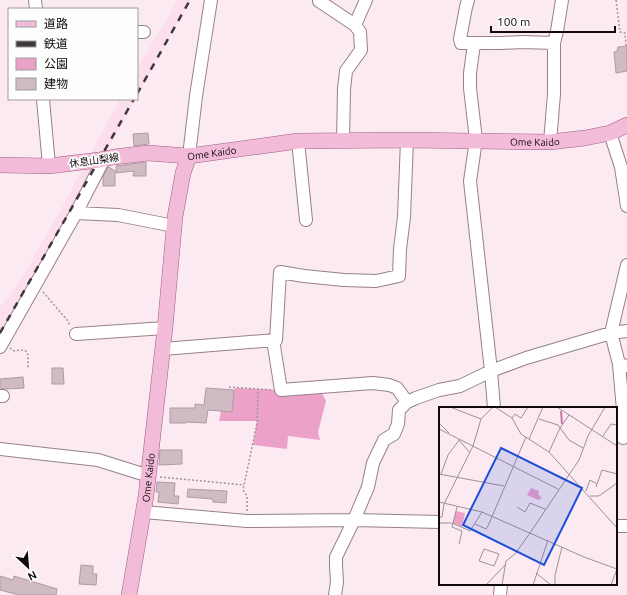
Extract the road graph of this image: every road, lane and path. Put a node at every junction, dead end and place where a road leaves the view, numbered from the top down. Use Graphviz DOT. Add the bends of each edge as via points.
graph roads {
  1 [pos="211,0"];
  2 [pos="319,0"];
  3 [pos="366,0"];
  4 [pos="468,0"];
  5 [pos="562,0"];
  6 [pos="616,0"];
  7 [pos="355,25"];
  8 [pos="554,43"];
  9 [pos="474,44"];
  10 [pos="626,46"];
  11 [pos="43,100"];
  12 [pos="627,125"];
  13 [pos="610,133"];
  14 [pos="298,140"];
  15 [pos="407,140"];
  16 [pos="476,140"];
  17 [pos="343,141"];
  18 [pos="550,142"];
  19 [pos="189,156"];
  20 [pos="104,159"];
  21 [pos="0,165"];
  22 [pos="49,166"];
  23 [pos="627,206"];
  24 [pos="76,213"];
  25 [pos="306,220"];
  26 [pos="174,226"];
  27 [pos="627,265"];
  28 [pos="36,284"];
  29 [pos="165,328"];
  30 [pos="627,331"];
  31 [pos="8,333"];
  32 [pos="611,333"];
  33 [pos="76,334"];
  34 [pos="273,340"];
  35 [pos="0,348"];
  36 [pos="163,349"];
  37 [pos="623,365"];
  38 [pos="28,370"];
  39 [pos="491,371"];
  40 [pos="229,387"];
  41 [pos="258,390"];
  42 [pos="281,390"];
  43 [pos="407,402"];
  44 [pos="494,407"];
  45 [pos="623,438"];
  46 [pos="0,448"];
  47 [pos="149,476"];
  48 [pos="244,485"];
  49 [pos="144,512"];
  50 [pos="354,520"];
  51 [pos="247,521"];
  52 [pos="439,522"];
  53 [pos="501,585"];
  54 [pos="129,595"];
  55 [pos="335,595"];
  56 [pos="500,595"];
  1 -- 19 [label="street"];
  2 -- 7 [label="street"];
  3 -- 7 [label="street"];
  4 -- 9 [label="street" via="460,39 461,43"];
  5 -- 8 [label="street"];
  6 -- 10 [label="path" via="620,32 625,33"];
  7 -- 17 [label="street" via="360,32 361,50 346,71"];
  8 -- 9 [label="street"];
  8 -- 18 [label="street" via="554,94"];
  9 -- 16 [label="street" via="470,88"];
  11 -- 22 [label="street"];
  12 -- 13 [label="main road, Ome Kaido"];
  13 -- 18 [label="main road, Ome Kaido"];
  13 -- 23 [label="street" via="622,167"];
  14 -- 17 [label="main road, Ome Kaido"];
  14 -- 19 [label="main road, Ome Kaido"];
  14 -- 25 [label="street"];
  15 -- 16 [label="main road, Ome Kaido"];
  15 -- 17 [label="main road, Ome Kaido"];
  15 -- 34 [label="street" via="404,217 398,276 376,281 344,280 280,272 276,340"];
  16 -- 18 [label="main road, Ome Kaido"];
  16 -- 39 [label="street" via="470,181"];
  19 -- 20 [label="main road, 休息山梨線" via="148,153"];
  19 -- 26 [label="main road, Ome Kaido" via="183,173"];
  20 -- 22 [label="main road, 休息山梨線"];
  20 -- 24 [label="street"];
  21 -- 22 [label="main road, 休息山梨線"];
  24 -- 26 [label="street" via="118,215"];
  24 -- 28 [label="street"];
  26 -- 29 [label="main road, Ome Kaido"];
  27 -- 32 [label="street"];
  28 -- 31 [label="street"];
  28 -- 33 [label="path"];
  29 -- 33 [label="street"];
  29 -- 36 [label="main road, Ome Kaido"];
  30 -- 32 [label="street"];
  31 -- 35 [label="street"];
  31 -- 38 [label="path" via="10,348 14,351 26,351"];
  32 -- 37 [label="street"];
  32 -- 39 [label="street"];
  34 -- 36 [label="street"];
  34 -- 42 [label="street"];
  36 -- 47 [label="main road, Ome Kaido"];
  37 -- 45 [label="street"];
  39 -- 43 [label="street" via="460,386 439,390"];
  39 -- 44 [label="street"];
  40 -- 41 [label="path"];
  41 -- 42 [label="path"];
  41 -- 48 [label="path" via="257,423"];
  42 -- 43 [label="street" via="373,383 397,388"];
  43 -- 50 [label="street" via="399,410 394,434 384,440 373,463 368,487"];
  46 -- 47 [label="street" via="98,460"];
  47 -- 48 [label="path"];
  47 -- 49 [label="main road, Ome Kaido"];
  48 -- 51 [label="path" via="243,490 247,496"];
  49 -- 51 [label="street"];
  49 -- 54 [label="main road, Ome Kaido"];
  50 -- 51 [label="street"];
  50 -- 52 [label="street"];
  50 -- 55 [label="street" via="336,557"];
  53 -- 56 [label="street"];
}
